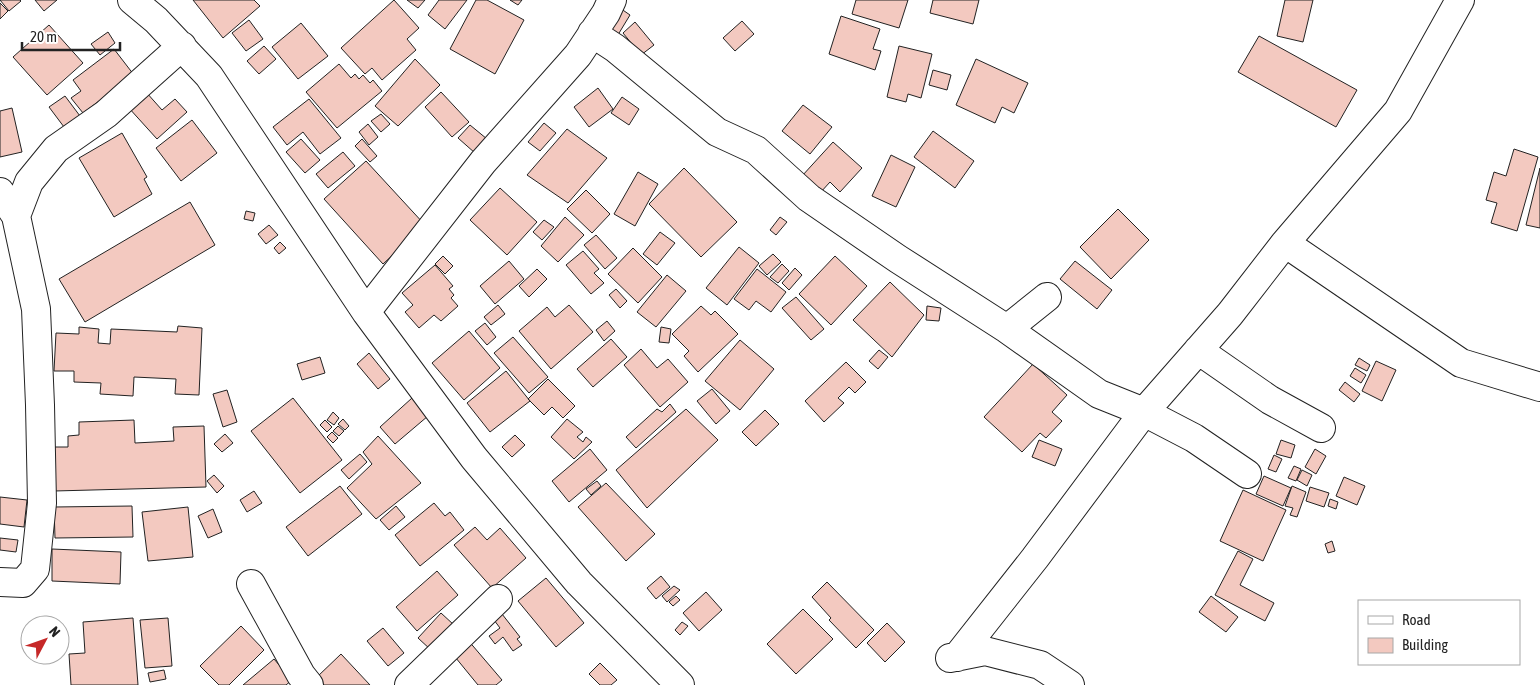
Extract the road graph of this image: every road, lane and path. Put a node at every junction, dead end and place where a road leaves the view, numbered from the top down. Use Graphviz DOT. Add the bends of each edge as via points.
graph roads {
  1 [pos="132,0"];
  2 [pos="612,0"];
  3 [pos="1460,0"];
  4 [pos="592,33"];
  5 [pos="182,46"];
  6 [pos="0,192"];
  7 [pos="16,216"];
  8 [pos="1285,243"];
  9 [pos="1047,297"];
  10 [pos="366,312"];
  11 [pos="1006,329"];
  12 [pos="1198,350"];
  13 [pos="1540,387"];
  14 [pos="1144,412"];
  15 [pos="1321,428"];
  16 [pos="1246,474"];
  17 [pos="0,582"];
  18 [pos="251,584"];
  19 [pos="498,599"];
  20 [pos="309,685"];
  21 [pos="409,685"];
  22 [pos="680,685"];
  23 [pos="1070,685"];
  1 -- 5 [label="street"];
  2 -- 4 [label="street"];
  3 -- 8 [label="street" via="1398,111"];
  4 -- 10 [label="street" via="578,55 483,162"];
  4 -- 11 [label="street" via="615,48 717,132 756,150 809,198"];
  5 -- 7 [label="street" via="106,114 56,149 29,182"];
  5 -- 10 [label="street" via="214,84"];
  6 -- 7 [label="street"];
  7 -- 17 [label="street" via="36,309 42,503 35,569 23,583"];
  8 -- 12 [label="street"];
  8 -- 13 [label="street" via="1461,362"];
  9 -- 11 [label="street"];
  10 -- 22 [label="street" via="474,458 579,584"];
  11 -- 14 [label="street" via="1099,394"];
  12 -- 14 [label="street"];
  12 -- 15 [label="street" via="1270,400"];
  14 -- 16 [label="street" via="1194,438"];
  14 -- 23 [label="street" via="1036,558 952,658 985,651 1040,665"];
  18 -- 20 [label="street"];
  19 -- 21 [label="street"];
}
